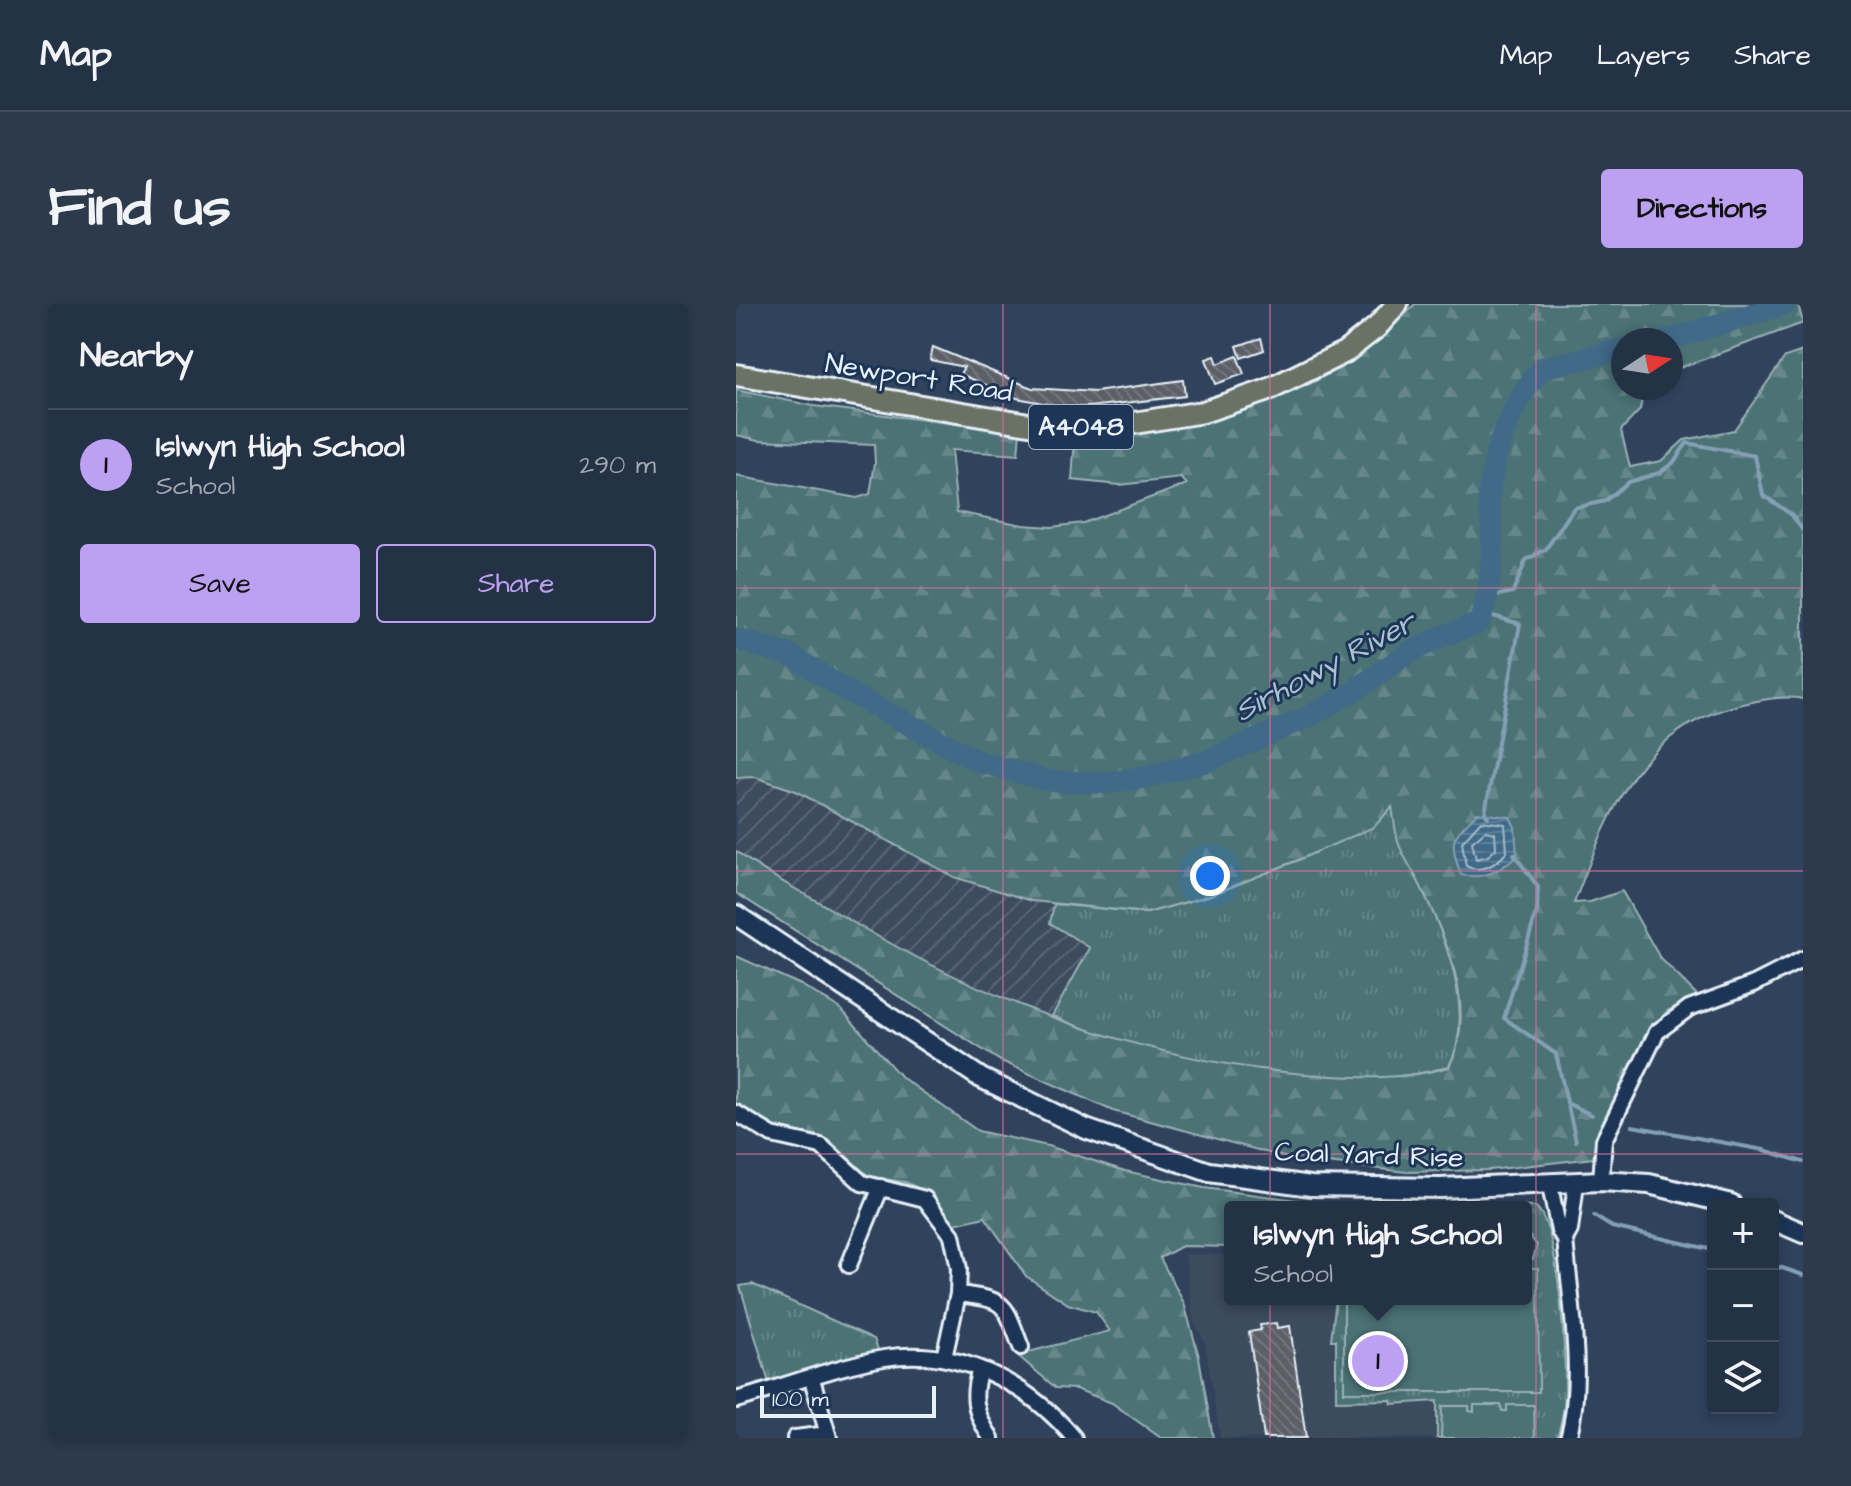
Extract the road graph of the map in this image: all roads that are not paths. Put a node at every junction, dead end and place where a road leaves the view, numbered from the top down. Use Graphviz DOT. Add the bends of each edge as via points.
graph roads {
  1 [pos="1397,304"];
  2 [pos="736,375"];
  3 [pos="736,915"];
  4 [pos="1803,959"];
  5 [pos="736,1113"];
  6 [pos="1601,1181"];
  7 [pos="1576,1184"];
  8 [pos="1550,1186"];
  9 [pos="881,1187"];
  10 [pos="1707,1198"];
  11 [pos="1779,1223"];
  12 [pos="1803,1233"];
  13 [pos="1565,1239"];
  14 [pos="849,1265"];
  15 [pos="958,1294"];
  16 [pos="1021,1347"];
  17 [pos="944,1358"];
  18 [pos="980,1369"];
  19 [pos="812,1379"];
  20 [pos="736,1400"];
  21 [pos="828,1436"];
  22 [pos="795,1438"];
  23 [pos="991,1438"];
  24 [pos="1074,1438"];
  25 [pos="1568,1438"];
  1 -- 2 [label="main road, Newport Road / A4048" via="1345,352 1268,390 1203,412 1115,426 1041,426"];
  3 -- 8 [label="main road, Coal Yard Rise" via="981,1078 1086,1129 1209,1172 1311,1186"];
  4 -- 6 [label="street" via="1689,1008 1657,1032 1604,1140"];
  5 -- 9 [label="street" via="772,1135 821,1146 862,1183"];
  6 -- 7 [label="main road, Coal Yard Rise"];
  6 -- 10 [label="main road, Coal Yard Rise" via="1649,1184"];
  7 -- 8 [label="main road, Coal Yard Rise"];
  7 -- 13 [label="street"];
  8 -- 13 [label="street"];
  9 -- 14 [label="street"];
  9 -- 15 [label="street" via="925,1199 952,1235"];
  11 -- 12 [label="main road"];
  13 -- 25 [label="street" via="1575,1390"];
  15 -- 16 [label="street" via="994,1298 1006,1309"];
  15 -- 17 [label="street"];
  17 -- 18 [label="street"];
  17 -- 19 [label="street" via="885,1358"];
  18 -- 23 [label="street" via="973,1397 978,1419"];
  18 -- 24 [label="street" via="1031,1395"];
  19 -- 20 [label="street"];
  19 -- 21 [label="street"];
  21 -- 22 [label="street"];
}
